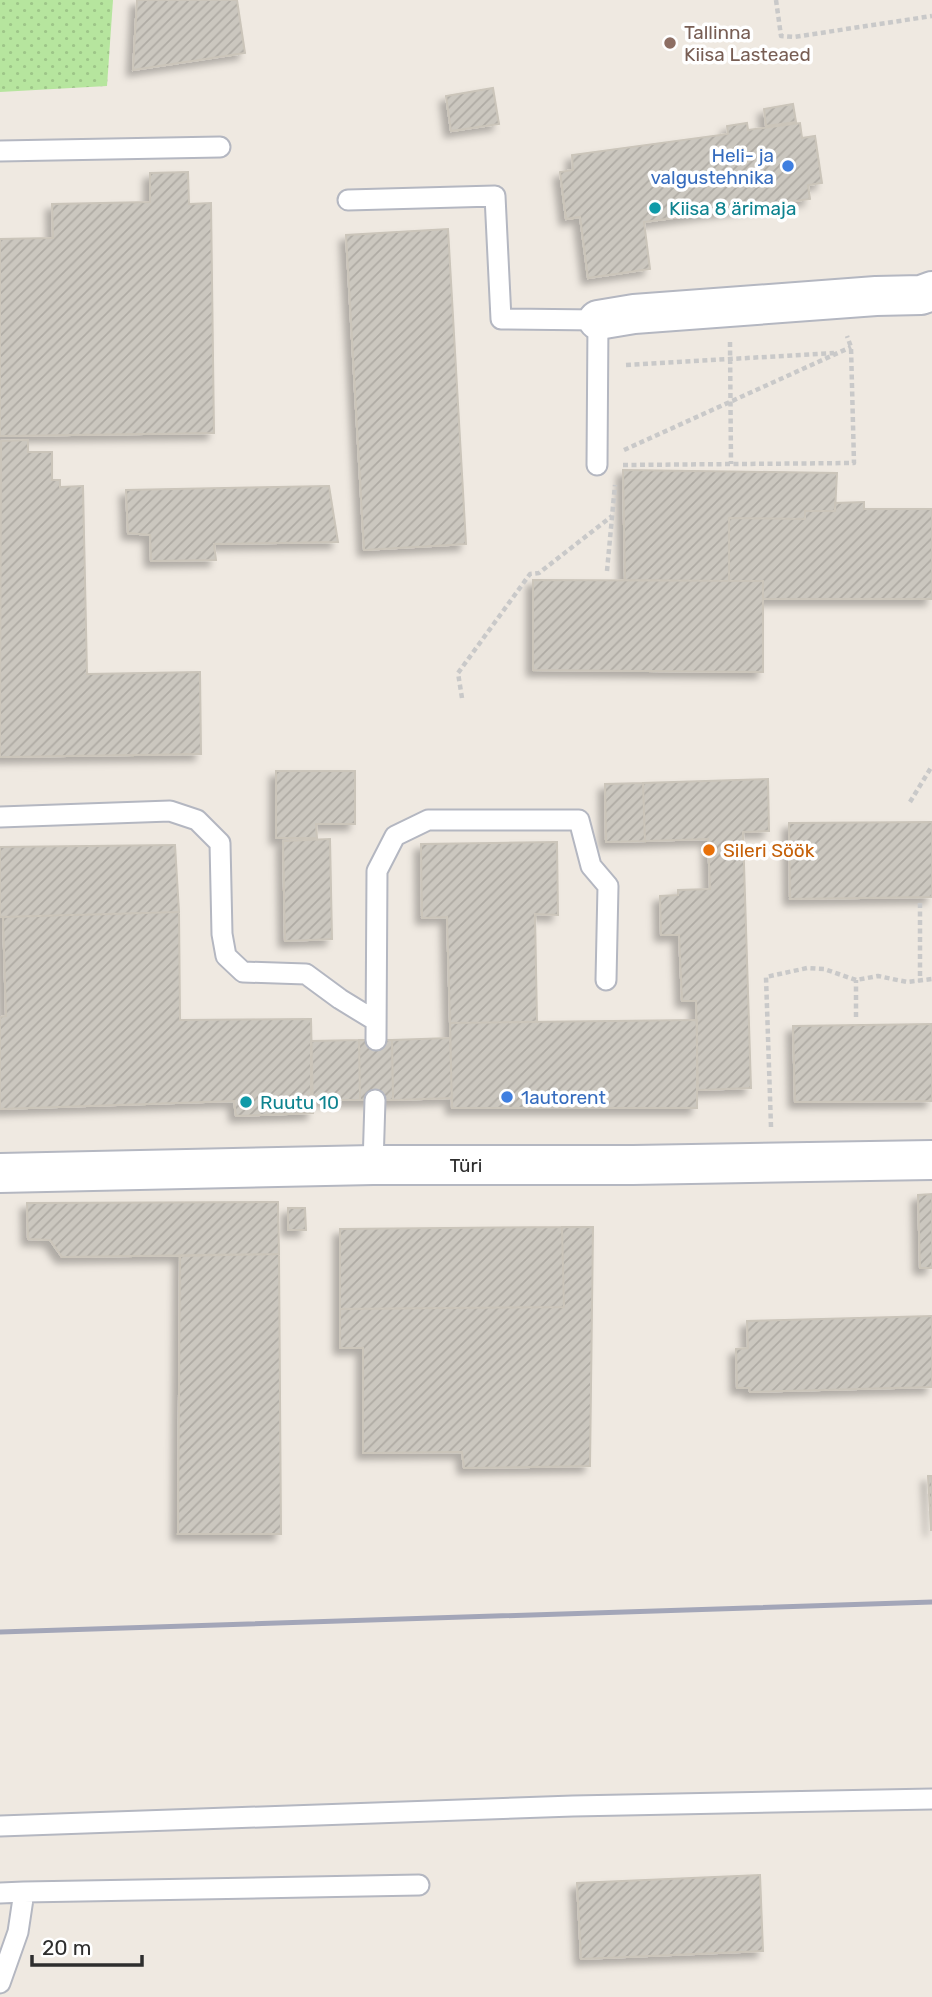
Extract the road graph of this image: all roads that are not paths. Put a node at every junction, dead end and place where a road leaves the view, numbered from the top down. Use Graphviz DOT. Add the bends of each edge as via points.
graph roads {
  1 [pos="220,147"];
  2 [pos="0,151"];
  3 [pos="348,200"];
  4 [pos="932,291"];
  5 [pos="598,320"];
  6 [pos="597,465"];
  7 [pos="0,817"];
  8 [pos="606,980"];
  9 [pos="375,1100"];
  10 [pos="932,1160"];
  11 [pos="373,1164"];
  12 [pos="0,1173"];
  13 [pos="932,1799"];
  14 [pos="0,1826"];
  15 [pos="419,1885"];
  16 [pos="24,1892"];
  17 [pos="0,1893"];
  18 [pos="0,1983"];
  1 -- 2 [label="lane"];
  3 -- 5 [label="lane" via="495,195 501,319"];
  4 -- 5 [label="street"];
  5 -- 6 [label="lane"];
  7 -- 8 [label="lane" via="170,811 197,821 220,843 226,956 243,972 306,974 376,1030 377,871 396,836 428,820 579,820 591,866 608,886"];
  9 -- 11 [label="lane"];
  10 -- 11 [label="street, Türi"];
  11 -- 12 [label="street, Türi"];
  13 -- 14 [label="lane"];
  15 -- 16 [label="lane"];
  16 -- 17 [label="lane"];
  16 -- 18 [label="lane" via="18,1931"];
}
